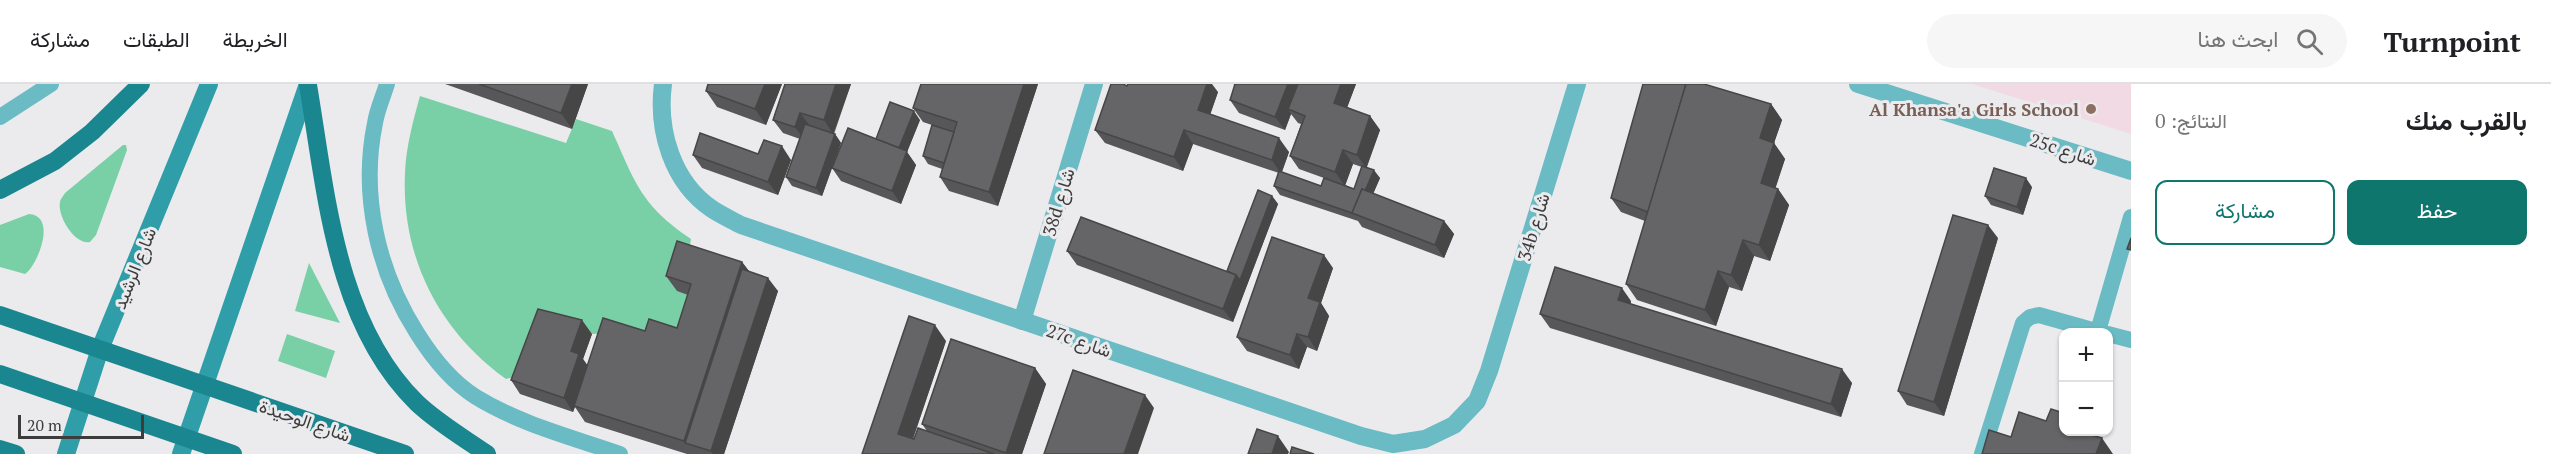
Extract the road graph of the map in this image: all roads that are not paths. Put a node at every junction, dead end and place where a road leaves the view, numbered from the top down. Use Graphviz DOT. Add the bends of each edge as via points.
graph roads {
  1 [pos="51,84"];
  2 [pos="141,84"];
  3 [pos="209,84"];
  4 [pos="308,84"];
  5 [pos="387,84"];
  6 [pos="663,84"];
  7 [pos="1094,84"];
  8 [pos="1577,84"];
  9 [pos="1858,84"];
  10 [pos="0,117"];
  11 [pos="2131,171"];
  12 [pos="0,190"];
  13 [pos="2131,217"];
  14 [pos="0,315"];
  15 [pos="1022,321"];
  16 [pos="2085,328"];
  17 [pos="2104,328"];
  18 [pos="2113,336"];
  19 [pos="2131,340"];
  20 [pos="100,350"];
  21 [pos="1489,371"];
  22 [pos="0,374"];
  23 [pos="204,386"];
  24 [pos="84,404"];
  25 [pos="184,446"];
  26 [pos="0,449"];
  27 [pos="15,454"];
  28 [pos="66,454"];
  29 [pos="233,454"];
  30 [pos="405,454"];
  31 [pos="487,454"];
  32 [pos="620,454"];
  33 [pos="1982,454"];
  1 -- 10 [label="lane"];
  2 -- 12 [label="main road" via="92,132 55,161"];
  3 -- 20 [label="main road, شارع الرشيد"];
  4 -- 23 [label="main road"];
  4 -- 31 [label="main road" via="333,236 367,331 384,361 417,403"];
  5 -- 32 [label="lane" via="375,123 370,172 373,220 384,268 404,314 434,359 474,396 524,421"];
  6 -- 15 [label="street, 27c شارع" via="661,120 669,154 686,184 711,208 741,225"];
  7 -- 15 [label="street, 38d شارع"];
  8 -- 21 [label="street, 34b شارع"];
  9 -- 11 [label="street, 25c شارع"];
  13 -- 17 [label="lane"];
  14 -- 20 [label="main road"];
  15 -- 21 [label="street, 27c شارع" via="1392,444 1425,439 1454,424 1477,401"];
  16 -- 33 [label="lane" via="2039,315 2023,323"];
  18 -- 19 [label="lane"];
  20 -- 23 [label="main road, شارع الوحيدة"];
  20 -- 24 [label="main road, شارع الرشيد"];
  22 -- 24 [label="main road"];
  23 -- 25 [label="main road"];
  23 -- 30 [label="main road, شارع الوحيدة"];
  24 -- 25 [label="main road"];
  24 -- 28 [label="main road, شارع الرشيد"];
  25 -- 29 [label="main road"];
  26 -- 27 [label="main road"];
}
